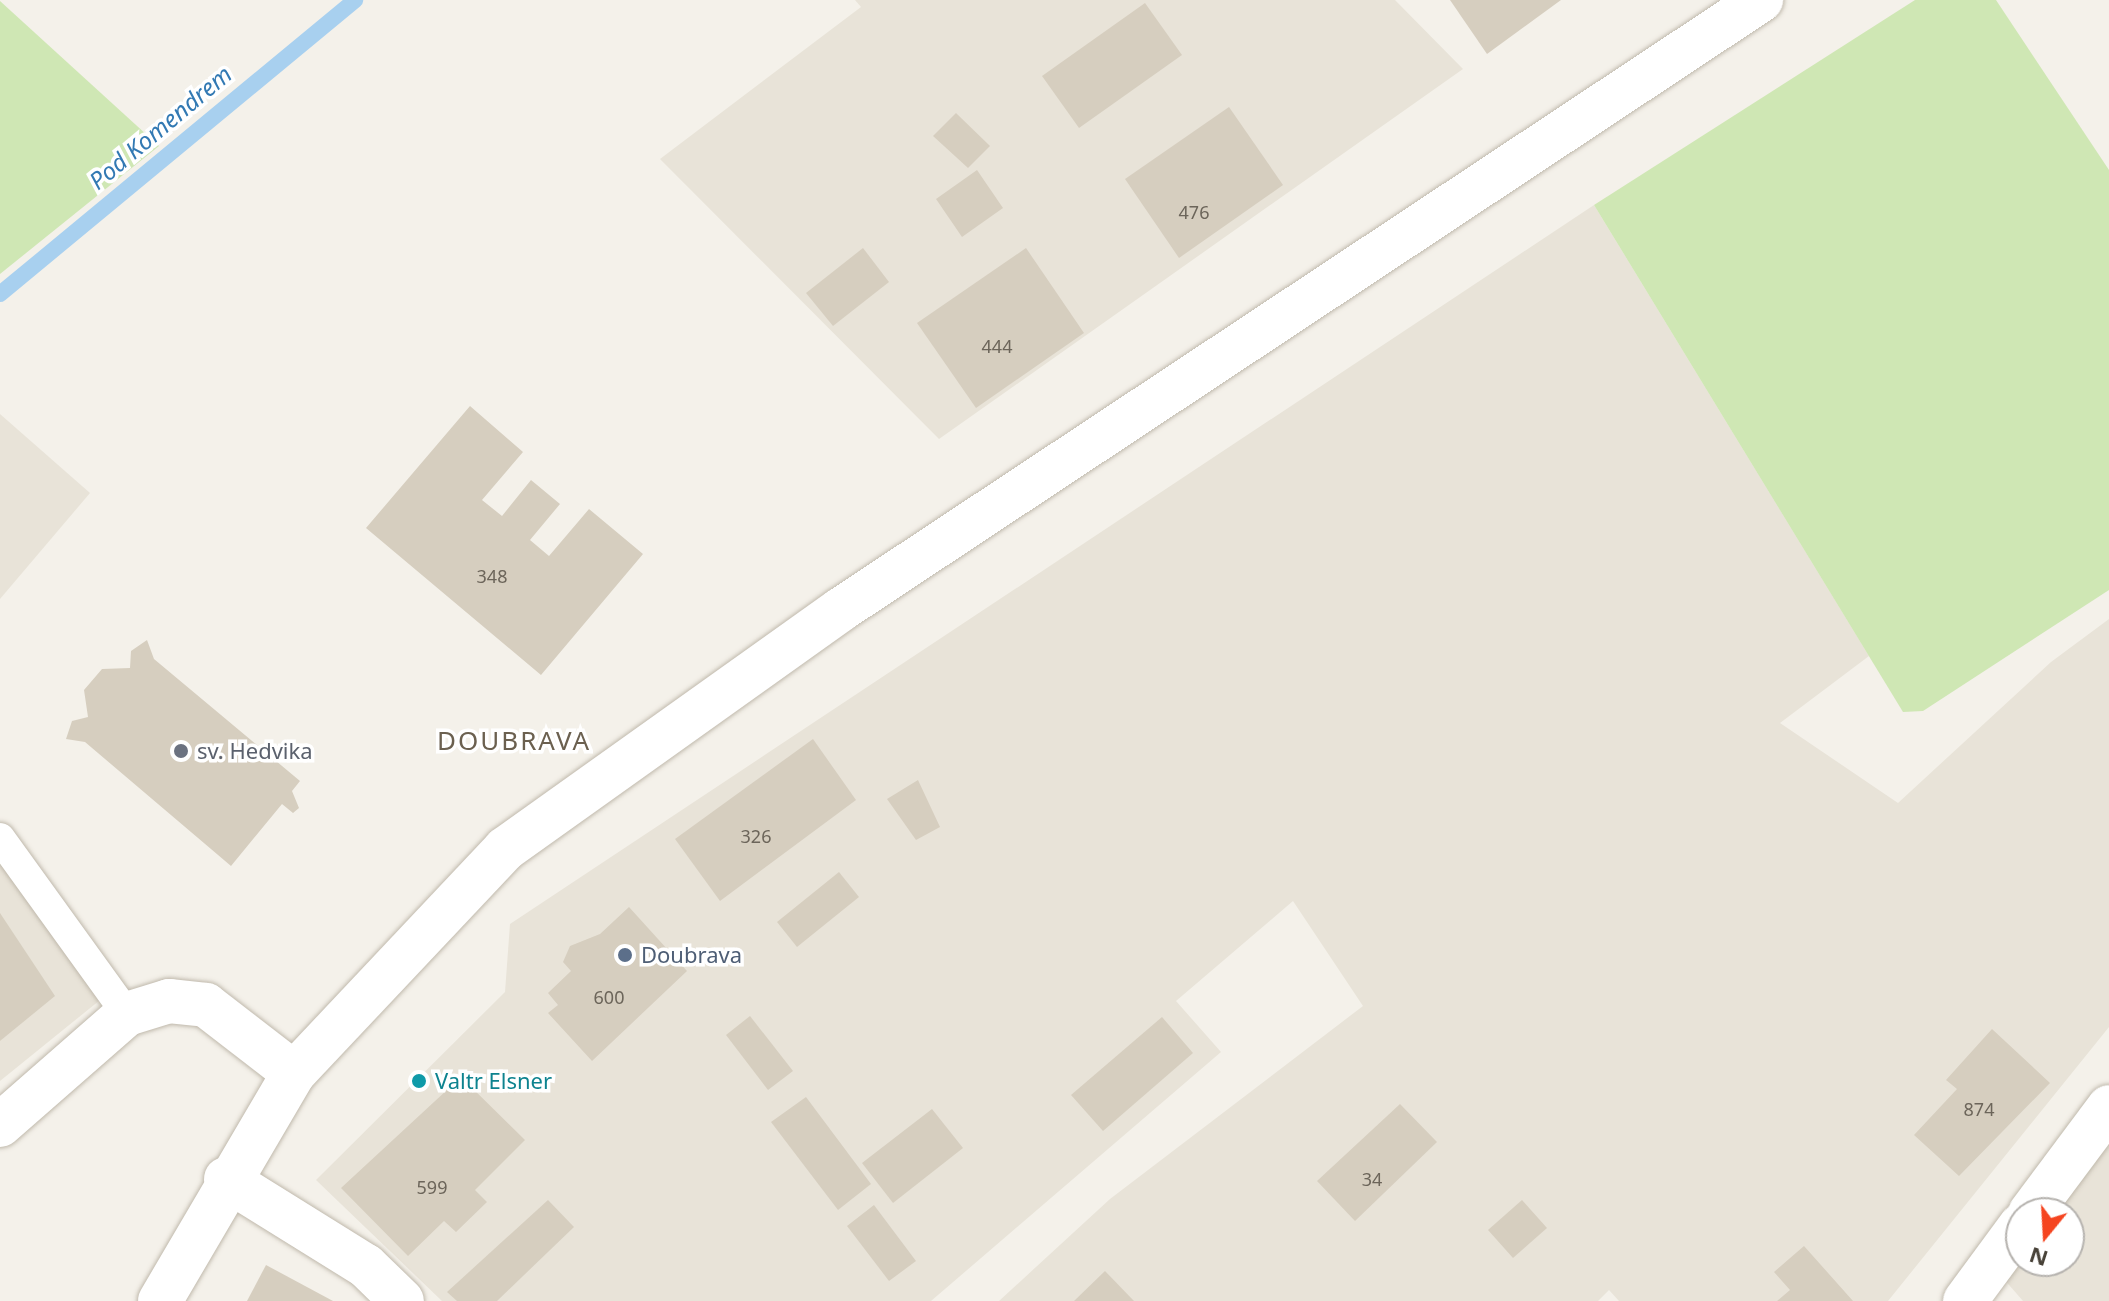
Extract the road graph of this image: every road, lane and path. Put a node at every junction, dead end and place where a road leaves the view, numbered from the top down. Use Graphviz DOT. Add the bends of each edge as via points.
graph roads {
  1 [pos="1761,0"];
  2 [pos="0,838"];
  3 [pos="127,1014"];
  4 [pos="294,1073"];
  5 [pos="2109,1107"];
  6 [pos="0,1125"];
  7 [pos="226,1179"];
  8 [pos="2042,1197"];
  9 [pos="2005,1247"];
  10 [pos="160,1301"];
  11 [pos="402,1301"];
  12 [pos="1965,1301"];
  1 -- 4 [label="street" via="840,610 505,849"];
  2 -- 3 [label="lane"];
  3 -- 4 [label="street" via="169,1001 206,1005"];
  3 -- 6 [label="street"];
  4 -- 7 [label="street"];
  5 -- 8 [label="street"];
  7 -- 10 [label="street"];
  7 -- 11 [label="street" via="366,1266"];
  9 -- 12 [label="street"];
}
